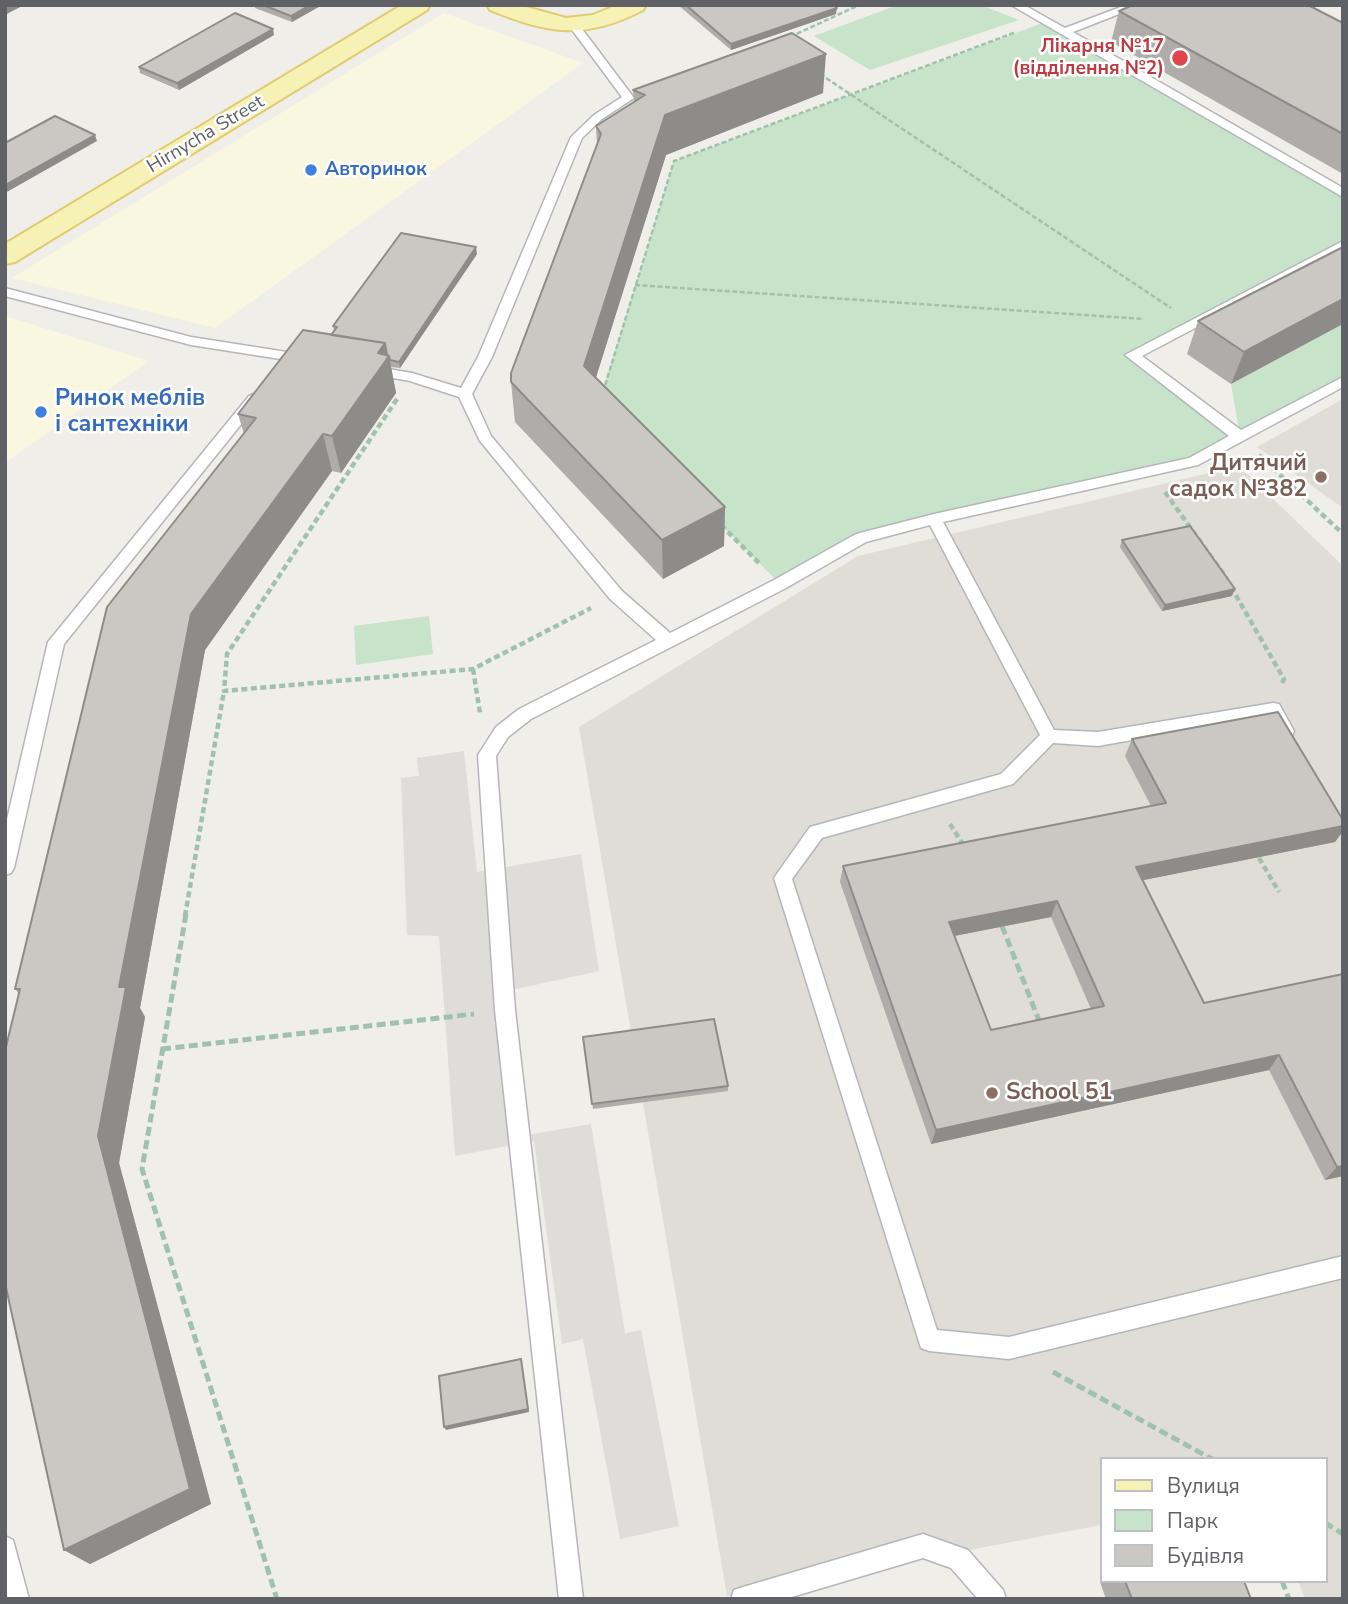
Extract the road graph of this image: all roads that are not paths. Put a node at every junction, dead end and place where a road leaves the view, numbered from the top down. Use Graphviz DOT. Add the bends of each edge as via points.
graph roads {
  1 [pos="430,5"];
  2 [pos="498,5"];
  3 [pos="635,5"];
  4 [pos="1016,5"];
  5 [pos="1137,5"];
  6 [pos="413,9"];
  7 [pos="575,27"];
  8 [pos="1064,33"];
  9 [pos="1343,193"];
  10 [pos="1343,245"];
  11 [pos="5,256"];
  12 [pos="5,292"];
  13 [pos="316,360"];
  14 [pos="357,368"];
  15 [pos="1343,381"];
  16 [pos="264,387"];
  17 [pos="465,394"];
  18 [pos="1240,437"];
  19 [pos="934,519"];
  20 [pos="668,641"];
  21 [pos="1049,736"];
  22 [pos="1294,744"];
  23 [pos="5,868"];
  24 [pos="1343,1267"];
  25 [pos="5,1548"];
  26 [pos="17,1599"];
  27 [pos="571,1599"];
  28 [pos="743,1599"];
  29 [pos="994,1599"];
  1 -- 6 [label="main road, Hirnycha Street"];
  2 -- 7 [label="main road" via="547,24"];
  3 -- 7 [label="main road" via="615,17"];
  4 -- 8 [label="lane"];
  5 -- 8 [label="lane"];
  6 -- 11 [label="main road, Hirnycha Street"];
  7 -- 17 [label="lane" via="634,96 598,117 577,137 485,357"];
  8 -- 9 [label="lane"];
  10 -- 18 [label="lane" via="1132,355"];
  12 -- 13 [label="lane" via="191,341 285,361"];
  14 -- 17 [label="lane" via="412,377"];
  15 -- 18 [label="lane"];
  16 -- 23 [label="lane" via="56,642"];
  17 -- 20 [label="lane" via="485,438 616,595"];
  18 -- 19 [label="lane" via="1193,462"];
  19 -- 20 [label="lane" via="860,538"];
  19 -- 21 [label="lane"];
  20 -- 27 [label="lane" via="525,715 502,732 487,755 505,1010"];
  21 -- 22 [label="lane" via="1098,739 1273,709"];
  21 -- 24 [label="lane" via="1007,779 816,832 783,878 929,1340 1009,1348"];
  25 -- 26 [label="lane"];
  28 -- 29 [label="lane" via="923,1546 960,1559"];
}
